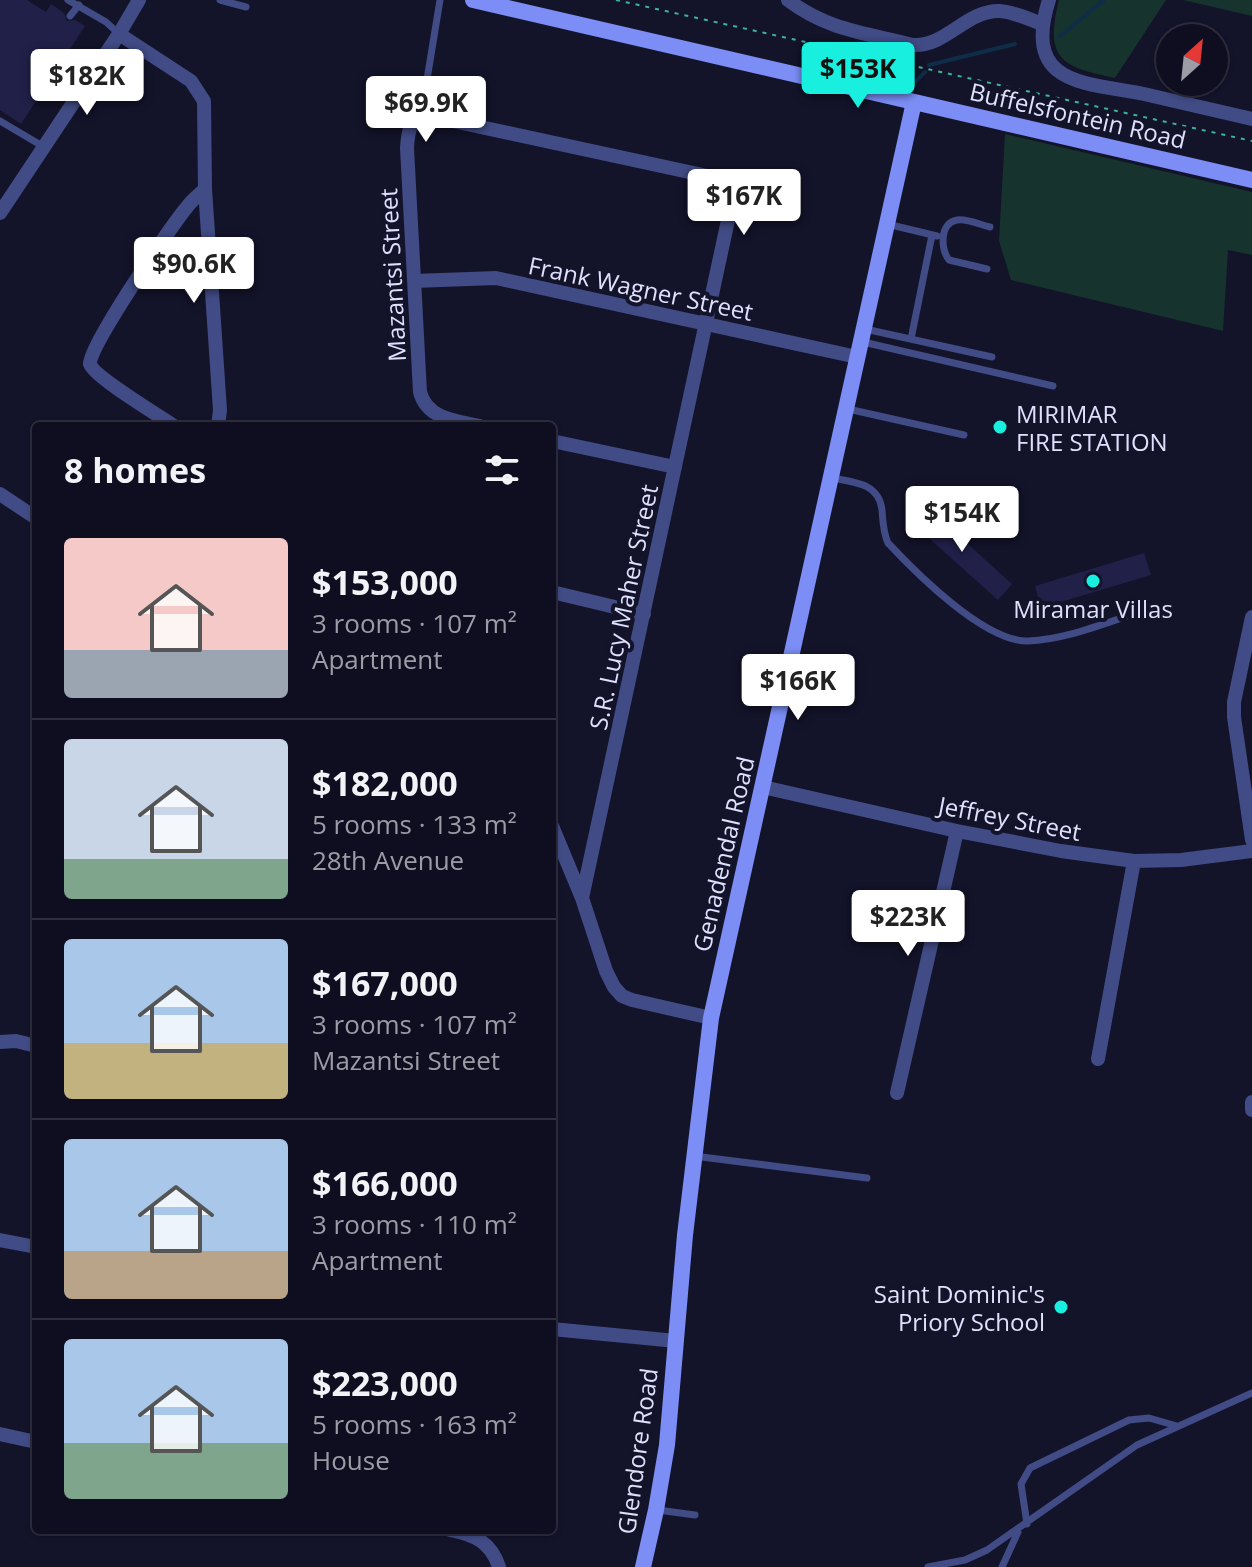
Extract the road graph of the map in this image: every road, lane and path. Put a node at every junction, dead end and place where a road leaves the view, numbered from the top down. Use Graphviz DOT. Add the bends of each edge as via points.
graph roads {
  1 [pos="68,0"];
  2 [pos="139,0"];
  3 [pos="220,0"];
  4 [pos="440,0"];
  5 [pos="473,0"];
  6 [pos="616,0"];
  7 [pos="788,0"];
  8 [pos="1049,0"];
  9 [pos="79,5"];
  10 [pos="246,7"];
  11 [pos="70,16"];
  12 [pos="1042,24"];
  13 [pos="119,34"];
  14 [pos="914,102"];
  15 [pos="421,116"];
  16 [pos="1252,119"];
  17 [pos="0,121"];
  18 [pos="1252,141"];
  19 [pos="44,147"];
  20 [pos="1252,180"];
  21 [pos="205,189"];
  22 [pos="0,213"];
  23 [pos="886,224"];
  24 [pos="990,227"];
  25 [pos="932,235"];
  26 [pos="943,237"];
  27 [pos="987,269"];
  28 [pos="414,281"];
  29 [pos="705,326"];
  30 [pos="911,339"];
  31 [pos="860,342"];
  32 [pos="992,357"];
  33 [pos="1053,386"];
  34 [pos="846,409"];
  35 [pos="168,422"];
  36 [pos="218,422"];
  37 [pos="466,422"];
  38 [pos="964,435"];
  39 [pos="556,442"];
  40 [pos="675,467"];
  41 [pos="832,478"];
  42 [pos="0,494"];
  43 [pos="32,515"];
  44 [pos="556,593"];
  45 [pos="1143,611"];
  46 [pos="644,614"];
  47 [pos="1252,617"];
  48 [pos="763,787"];
  49 [pos="957,831"];
  50 [pos="556,836"];
  51 [pos="1252,840"];
  52 [pos="1252,851"];
  53 [pos="1134,861"];
  54 [pos="582,898"];
  55 [pos="711,1018"];
  56 [pos="0,1042"];
  57 [pos="32,1045"];
  58 [pos="1098,1059"];
  59 [pos="897,1093"];
  60 [pos="1252,1102"];
  61 [pos="1252,1110"];
  62 [pos="693,1156"];
  63 [pos="867,1178"];
  64 [pos="0,1240"];
  65 [pos="32,1246"];
  66 [pos="556,1329"];
  67 [pos="676,1341"];
  68 [pos="1252,1393"];
  69 [pos="1178,1426"];
  70 [pos="0,1434"];
  71 [pos="32,1441"];
  72 [pos="656,1510"];
  73 [pos="695,1515"];
  74 [pos="1027,1524"];
  75 [pos="1019,1530"];
  76 [pos="462,1534"];
  77 [pos="499,1567"];
  78 [pos="643,1567"];
  79 [pos="928,1567"];
  80 [pos="1002,1567"];
  1 -- 9 [label="lane"];
  2 -- 13 [label="street"];
  3 -- 10 [label="lane"];
  4 -- 15 [label="lane"];
  5 -- 14 [label="street, Buffelsfontein Road"];
  6 -- 18 [label="path"];
  7 -- 12 [label="street" via="827,24 913,45 925,46 988,12 1012,13"];
  8 -- 12 [label="street"];
  9 -- 11 [label="lane"];
  9 -- 13 [label="lane"];
  12 -- 16 [label="street" via="1043,48 1051,63 1077,82"];
  13 -- 19 [label="street"];
  13 -- 21 [label="street" via="191,81 201,94"];
  14 -- 20 [label="street, Buffelsfontein Road"];
  14 -- 23 [label="street, Genadendal Road"];
  15 -- 28 [label="street, Mazantsi Street" via="410,126 407,148"];
  15 -- 29 [label="street" via="723,181 733,197"];
  17 -- 19 [label="lane"];
  19 -- 22 [label="street"];
  21 -- 35 [label="street" via="173,226 90,360 102,378"];
  21 -- 36 [label="street"];
  23 -- 25 [label="lane"];
  23 -- 31 [label="street, Genadendal Road"];
  24 -- 26 [label="lane" via="958,220 947,226"];
  25 -- 26 [label="lane"];
  25 -- 30 [label="lane"];
  26 -- 27 [label="lane" via="949,260"];
  28 -- 29 [label="street, Frank Wagner Street" via="496,278"];
  28 -- 37 [label="street, Mazantsi Street" via="422,400 434,413"];
  29 -- 31 [label="street, Frank Wagner Street"];
  29 -- 40 [label="street, S.R. Lucy Maher Street"];
  30 -- 31 [label="lane"];
  30 -- 32 [label="lane"];
  31 -- 33 [label="lane"];
  31 -- 34 [label="street, Genadendal Road"];
  34 -- 38 [label="lane"];
  34 -- 41 [label="street, Genadendal Road"];
  39 -- 40 [label="street"];
  40 -- 46 [label="street, S.R. Lucy Maher Street"];
  41 -- 45 [label="lane" via="877,493 888,543 967,615 998,634 1028,641"];
  41 -- 48 [label="street, Genadendal Road"];
  42 -- 43 [label="street"];
  44 -- 46 [label="street"];
  46 -- 54 [label="street, S.R. Lucy Maher Street"];
  47 -- 51 [label="street" via="1234,717"];
  48 -- 49 [label="street, Jeffrey Street"];
  48 -- 55 [label="street, Genadendal Road"];
  49 -- 53 [label="street, Jeffrey Street"];
  49 -- 59 [label="street"];
  50 -- 54 [label="street"];
  52 -- 53 [label="street, Jeffrey Street"];
  53 -- 58 [label="street"];
  54 -- 55 [label="street" via="606,971 622,996"];
  55 -- 62 [label="street, Genadendal Road"];
  56 -- 57 [label="street"];
  60 -- 61 [label="street"];
  62 -- 63 [label="lane"];
  62 -- 67 [label="street, Genadendal Road"];
  64 -- 65 [label="street"];
  66 -- 67 [label="street"];
  67 -- 72 [label="street, Glendore Road"];
  68 -- 69 [label="lane"];
  69 -- 74 [label="lane" via="1123,1454"];
  69 -- 74 [label="lane" via="1149,1418 1129,1420 1030,1468 1021,1484"];
  70 -- 71 [label="street"];
  72 -- 73 [label="lane"];
  72 -- 78 [label="street, Glendore Road"];
  74 -- 75 [label="lane"];
  75 -- 79 [label="lane" via="977,1556"];
  75 -- 80 [label="lane"];
  76 -- 77 [label="street" via="484,1541"];
}
